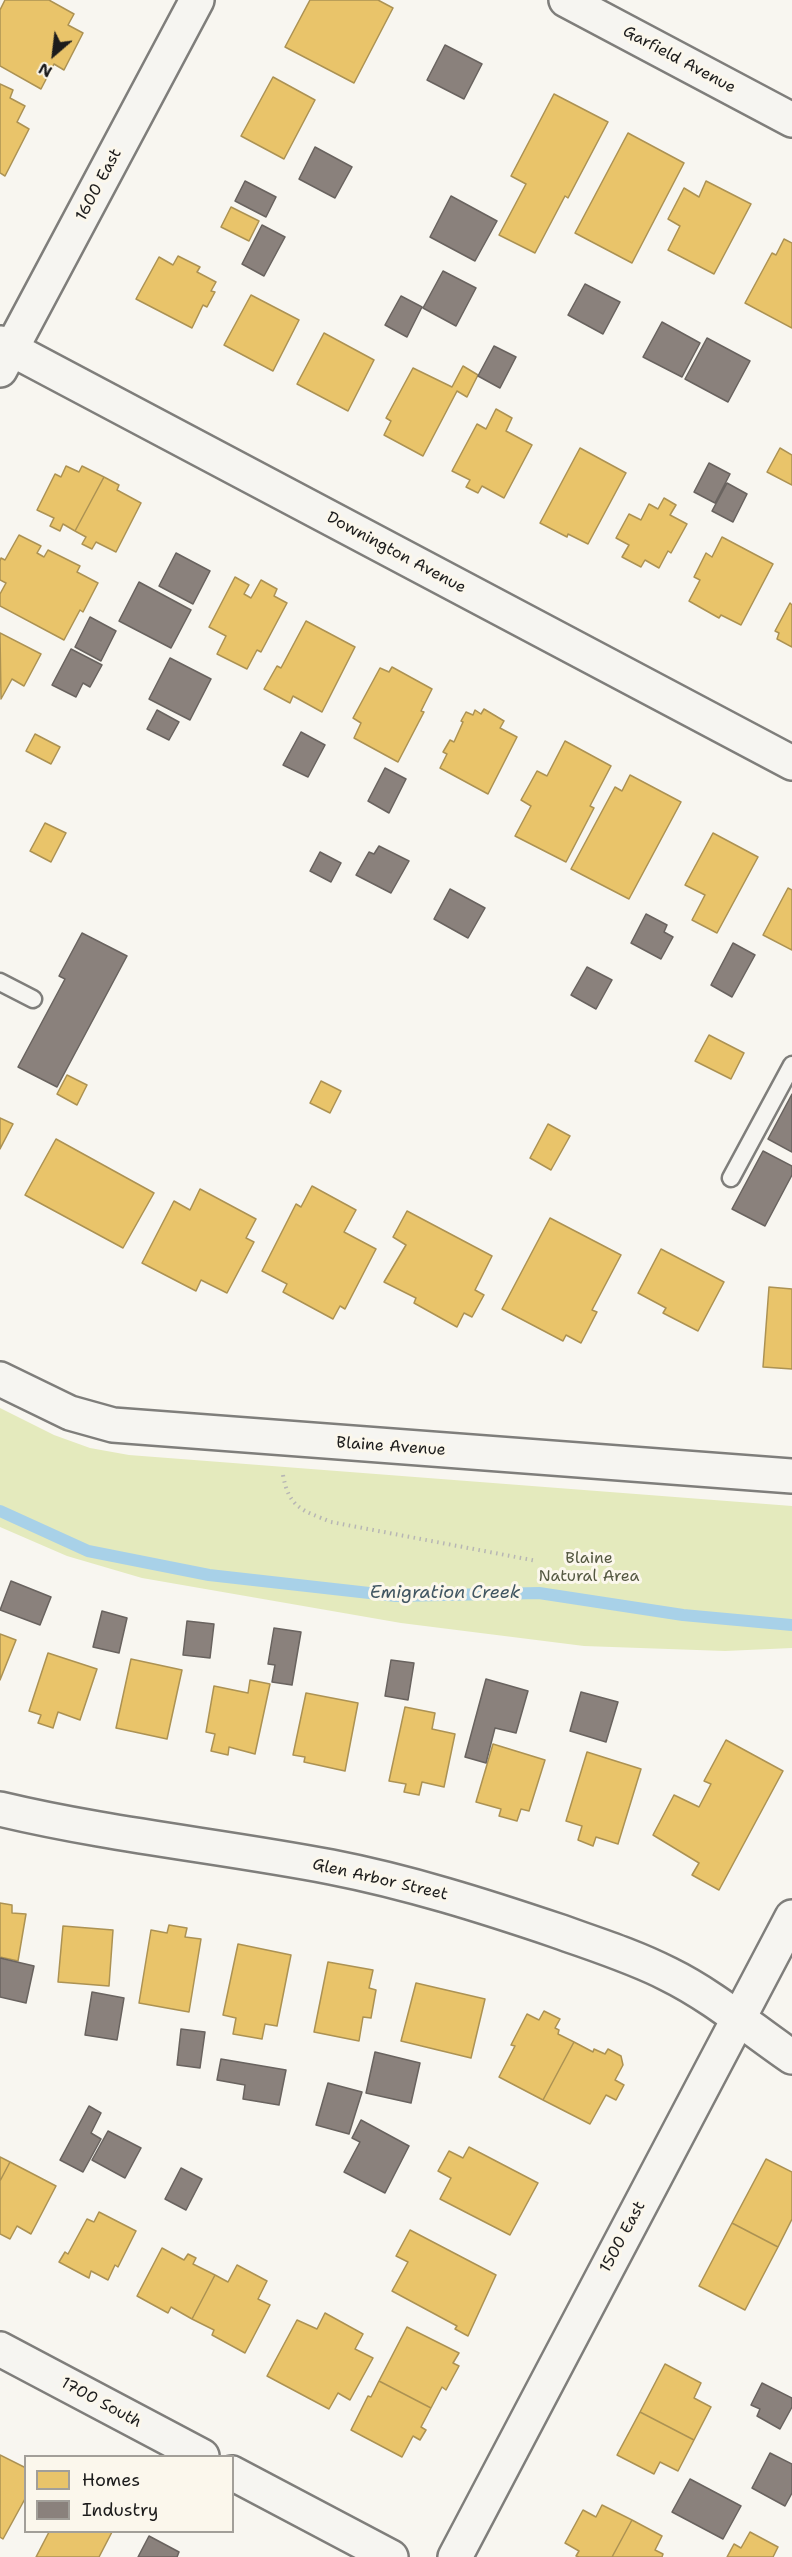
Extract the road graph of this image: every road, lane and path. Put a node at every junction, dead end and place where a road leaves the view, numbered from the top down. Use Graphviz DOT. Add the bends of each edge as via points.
graph roads {
  1 [pos="197,0"];
  2 [pos="566,0"];
  3 [pos="792,120"];
  4 [pos="4,354"];
  5 [pos="792,764"];
  6 [pos="0,982"];
  7 [pos="33,999"];
  8 [pos="792,1065"];
  9 [pos="731,1178"];
  10 [pos="0,1379"];
  11 [pos="276,1438"];
  12 [pos="792,1476"];
  13 [pos="537,1561"];
  14 [pos="0,1809"];
  15 [pos="792,1917"];
  16 [pos="738,2018"];
  17 [pos="792,2057"];
  18 [pos="0,2349"];
  19 [pos="198,2455"];
  20 [pos="234,2474"];
  21 [pos="391,2557"];
  22 [pos="455,2557"];
  1 -- 4 [label="street, 1600 East"];
  2 -- 3 [label="street, Garfield Avenue"];
  4 -- 5 [label="street, Downington Avenue"];
  6 -- 7 [label="lane"];
  8 -- 9 [label="lane"];
  10 -- 11 [label="street, Blaine Avenue" via="70,1413 113,1425"];
  11 -- 12 [label="street, Blaine Avenue"];
  11 -- 13 [label="path" via="286,1493 301,1510 331,1522"];
  14 -- 16 [label="street, Glen Arbor Street" via="63,1824 332,1867 427,1889 585,1941 667,1973"];
  15 -- 16 [label="street, 1500 East"];
  16 -- 17 [label="street"];
  16 -- 22 [label="street, 1500 East"];
  18 -- 19 [label="street, 1700 South"];
  20 -- 21 [label="street"];
}
